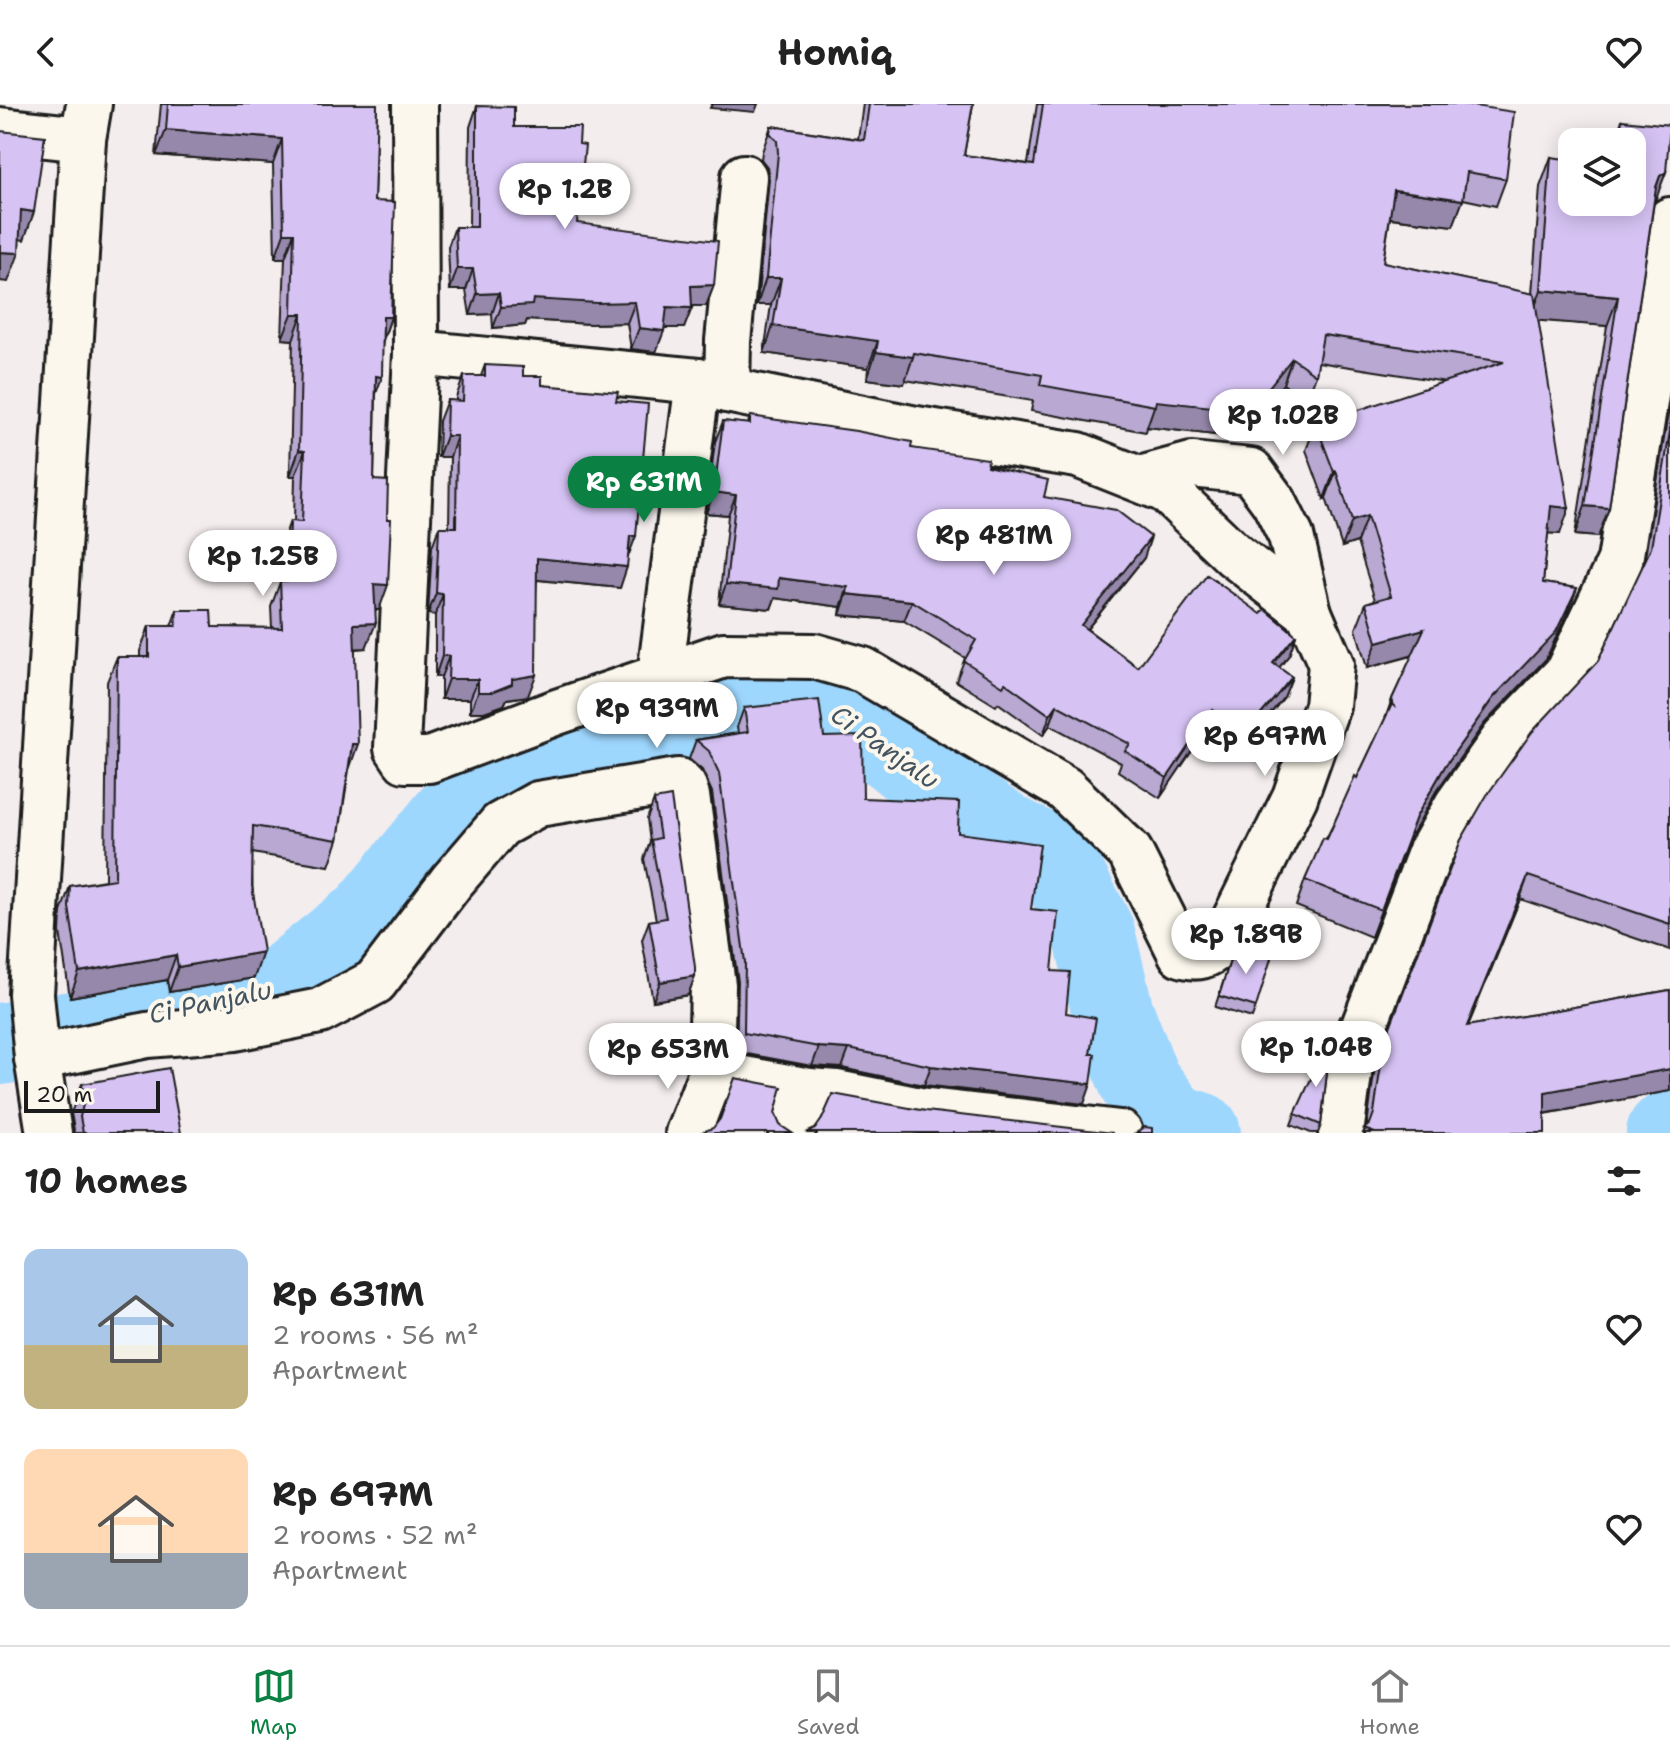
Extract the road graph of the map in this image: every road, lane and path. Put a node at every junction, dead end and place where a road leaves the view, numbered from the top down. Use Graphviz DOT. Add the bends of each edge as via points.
graph roads {
  1 [pos="415,104"];
  2 [pos="86,122"];
  3 [pos="0,130"];
  4 [pos="744,177"];
  5 [pos="1670,220"];
  6 [pos="416,353"];
  7 [pos="712,385"];
  8 [pos="1140,479"];
  9 [pos="1309,613"];
  10 [pos="660,675"];
  11 [pos="36,1054"];
  12 [pos="711,1073"];
  13 [pos="809,1091"];
  14 [pos="49,1133"];
  15 [pos="688,1133"];
  16 [pos="791,1133"];
  17 [pos="1120,1133"];
  18 [pos="1341,1133"];
  1 -- 6 [label="street"];
  2 -- 3 [label="street"];
  2 -- 11 [label="street" via="31,994"];
  4 -- 7 [label="street" via="728,341"];
  5 -- 18 [label="street" via="1620,561 1567,673 1504,739 1430,853 1351,1060"];
  6 -- 7 [label="street"];
  6 -- 10 [label="street" via="397,748 405,760 429,760"];
  7 -- 8 [label="street" via="916,429 1078,455"];
  7 -- 10 [label="street"];
  8 -- 9 [label="street" via="1166,490 1234,555"];
  8 -- 9 [label="street" via="1192,465 1251,471 1291,536"];
  9 -- 10 [label="street" via="1331,664 1327,706 1295,797 1226,937 1216,951 1191,958 1181,954 1130,852 1065,789 863,670 814,656 724,655"];
  11 -- 12 [label="street" via="147,1035 235,1028 320,1011 375,982 500,825 538,804 678,781 687,796 713,985"];
  11 -- 14 [label="street"];
  12 -- 13 [label="street"];
  12 -- 15 [label="street"];
  13 -- 16 [label="street"];
  13 -- 17 [label="street" via="955,1115"];
}
